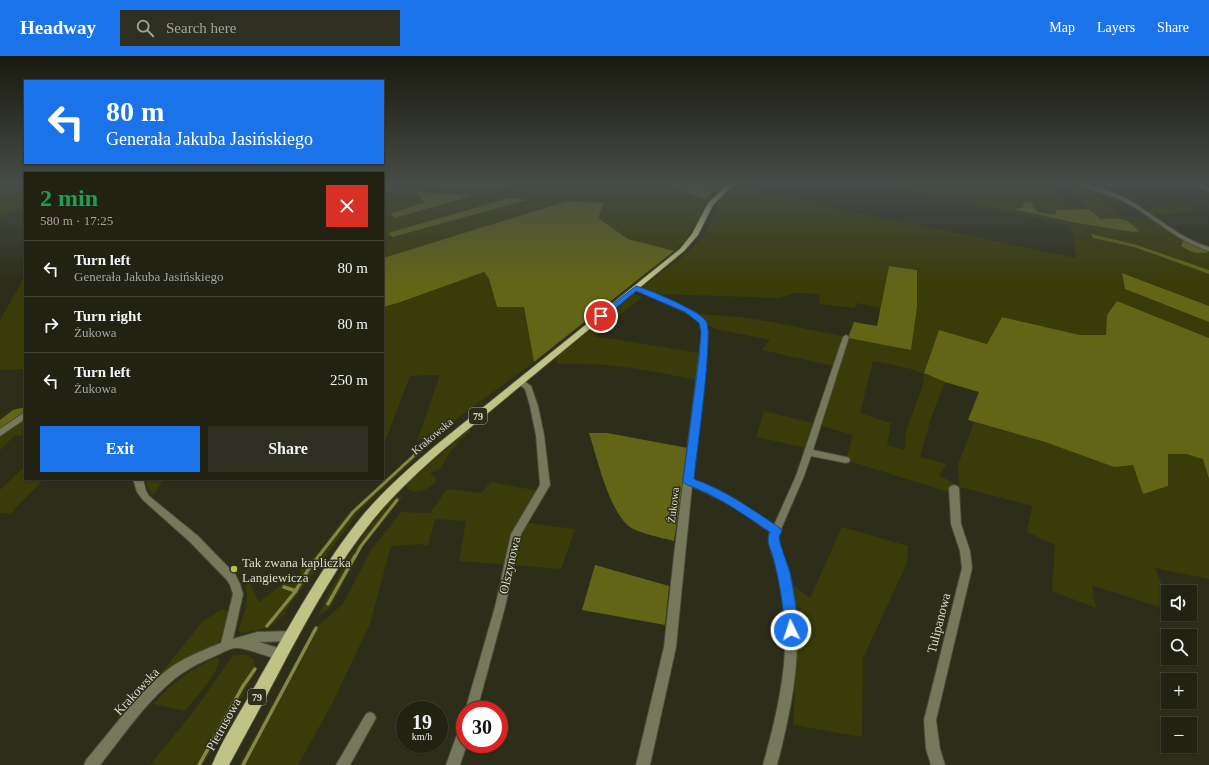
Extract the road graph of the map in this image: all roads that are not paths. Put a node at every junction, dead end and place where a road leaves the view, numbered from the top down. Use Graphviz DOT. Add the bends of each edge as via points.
graph roads {
  1 [pos="704,217"];
  2 [pos="1151,217"];
  3 [pos="1209,249"];
  4 [pos="636,288"];
  5 [pos="846,338"];
  6 [pos="520,382"];
  7 [pos="24,416"];
  8 [pos="0,433"];
  9 [pos="808,452"];
  10 [pos="846,460"];
  11 [pos="138,480"];
  12 [pos="688,481"];
  13 [pos="954,488"];
  14 [pos="776,531"];
  15 [pos="292,636"];
  16 [pos="232,645"];
  17 [pos="281,654"];
  18 [pos="474,701"];
  19 [pos="370,718"];
  20 [pos="457,753"];
  21 [pos="91,765"];
  22 [pos="220,765"];
  23 [pos="344,765"];
  24 [pos="452,765"];
  25 [pos="643,765"];
  26 [pos="770,765"];
  27 [pos="938,765"];
  1 -- 4 [label="main road, Krakowska / 79" via="687,245"];
  2 -- 3 [label="street" via="1179,237"];
  4 -- 6 [label="main road, Krakowska / 79"];
  4 -- 12 [label="street, Żukowa" via="694,314 705,326"];
  5 -- 9 [label="street"];
  6 -- 15 [label="main road, Krakowska / 79" via="416,468 380,504 335,563"];
  6 -- 18 [label="street, Olszynowa" via="528,388 534,406 545,485 516,534 500,606"];
  7 -- 8 [label="street"];
  9 -- 10 [label="street"];
  9 -- 14 [label="street"];
  11 -- 16 [label="street" via="146,498 194,539 236,584 238,594"];
  12 -- 14 [label="street" via="745,510"];
  12 -- 25 [label="street, Żukowa" via="670,647"];
  13 -- 27 [label="street, Tulipanowa" via="956,524 965,550 967,568 930,720 933,749"];
  14 -- 26 [label="street" via="773,536 789,600 792,645 790,670"];
  15 -- 16 [label="street, Krakowska" via="257,637"];
  15 -- 17 [label="main road, Pietrusowa / 79"];
  16 -- 17 [label="street" via="259,647"];
  16 -- 21 [label="street, Krakowska" via="197,658 160,684"];
  17 -- 22 [label="main road, Pietrusowa / 79"];
  19 -- 23 [label="street"];
  20 -- 24 [label="street"];
}
